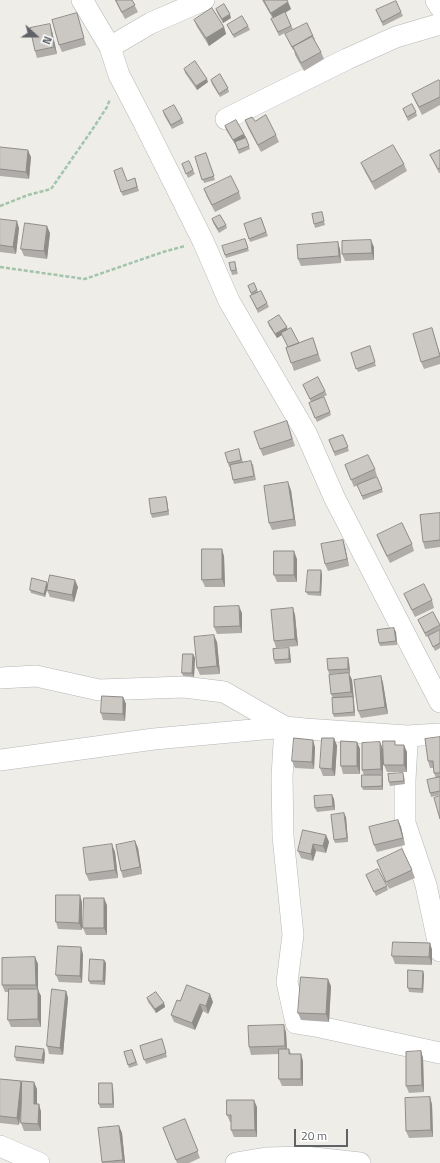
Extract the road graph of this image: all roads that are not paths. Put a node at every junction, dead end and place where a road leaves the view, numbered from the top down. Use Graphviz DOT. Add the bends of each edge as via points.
graph roads {
  1 [pos="82,0"];
  2 [pos="204,0"];
  3 [pos="436,0"];
  4 [pos="182,5"];
  5 [pos="440,7"];
  6 [pos="440,24"];
  7 [pos="110,47"];
  8 [pos="226,118"];
  9 [pos="0,678"];
  10 [pos="440,702"];
  11 [pos="285,727"];
  12 [pos="440,734"];
  13 [pos="407,736"];
  14 [pos="0,760"];
  15 [pos="440,951"];
  16 [pos="440,1053"];
  17 [pos="0,1146"];
  18 [pos="243,1162"];
  19 [pos="39,1163"];
  20 [pos="360,1163"];
  1 -- 7 [label="street"];
  2 -- 4 [label="street"];
  3 -- 5 [label="street"];
  4 -- 7 [label="street"];
  6 -- 8 [label="street" via="396,37 347,58"];
  7 -- 10 [label="street" via="119,76 203,241 229,301 306,433 335,499"];
  9 -- 11 [label="street" via="36,676 99,690 184,687 224,692"];
  11 -- 13 [label="street"];
  11 -- 14 [label="street" via="154,739"];
  11 -- 16 [label="street" via="282,777 283,836 293,935 287,982 296,1023"];
  12 -- 13 [label="street"];
  13 -- 15 [label="street" via="405,823 426,885"];
  17 -- 19 [label="street"];
  18 -- 20 [label="street" via="266,1158 305,1157"];
}
